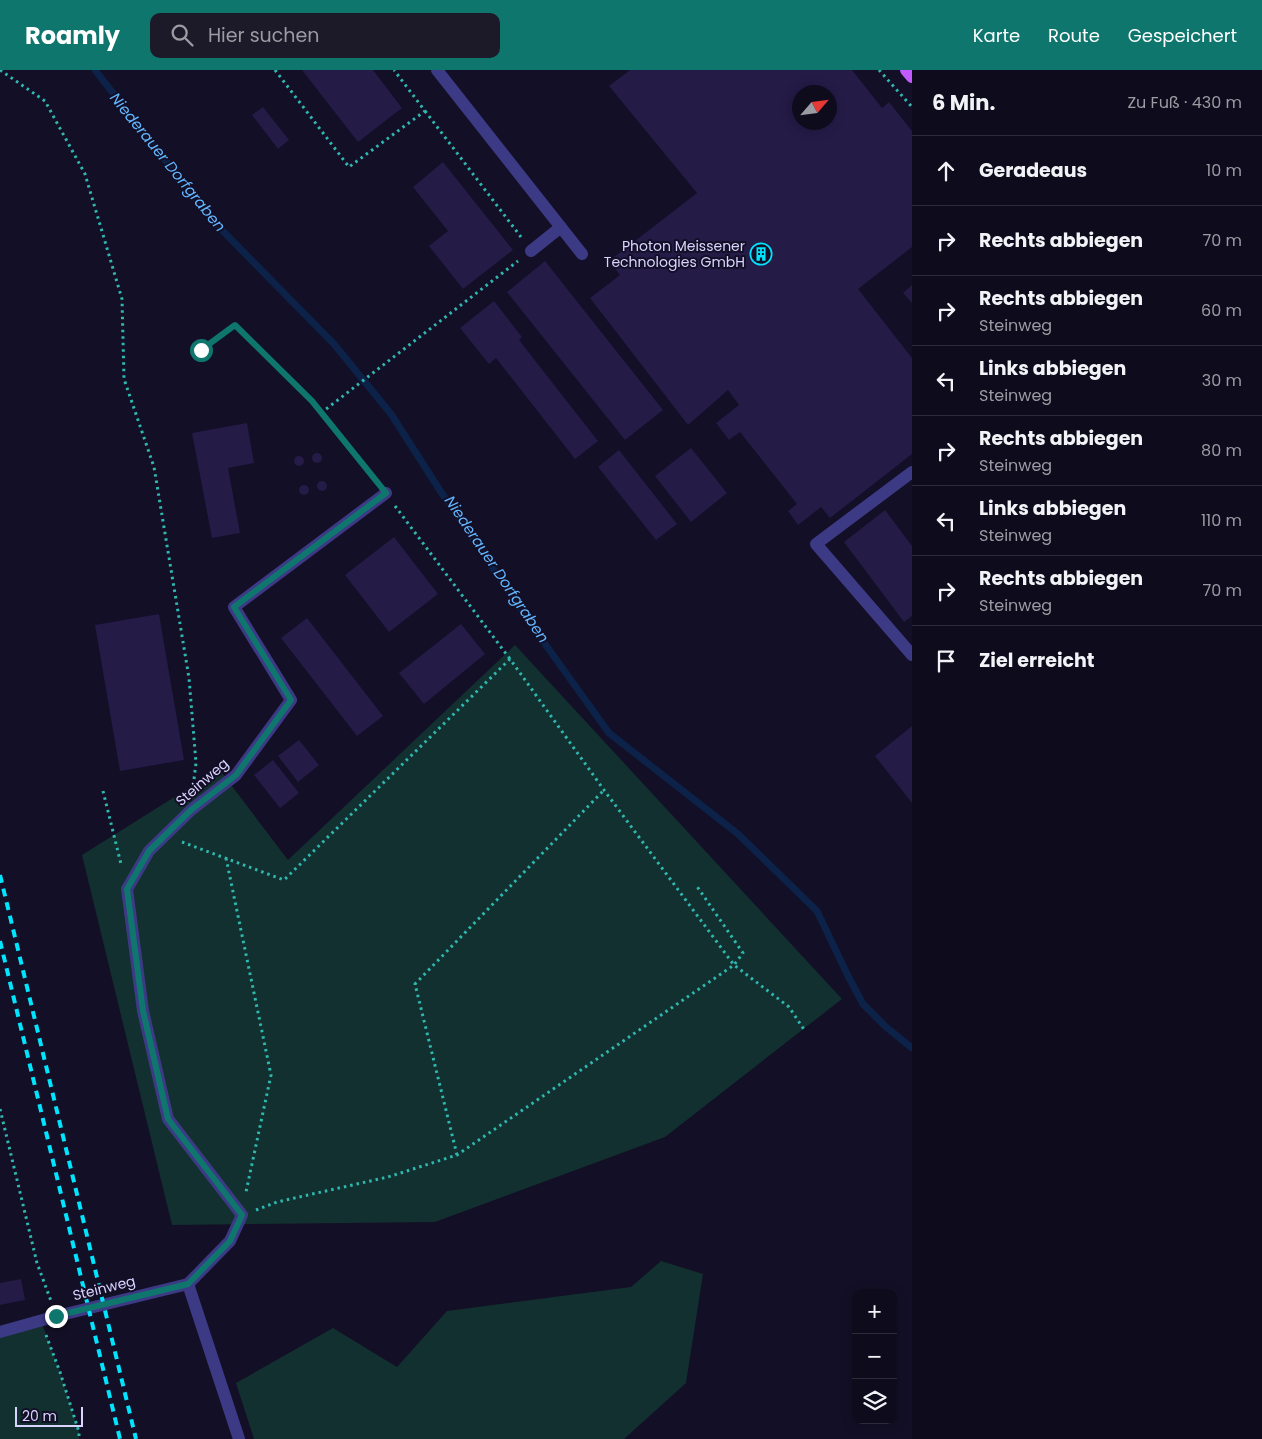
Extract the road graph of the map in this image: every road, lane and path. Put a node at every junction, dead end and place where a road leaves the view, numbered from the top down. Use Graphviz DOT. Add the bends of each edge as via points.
graph roads {
  1 [pos="0,70"];
  2 [pos="275,70"];
  3 [pos="394,70"];
  4 [pos="438,70"];
  5 [pos="879,70"];
  6 [pos="906,70"];
  7 [pos="912,77"];
  8 [pos="912,107"];
  9 [pos="425,111"];
  10 [pos="561,227"];
  11 [pos="531,251"];
  12 [pos="582,254"];
  13 [pos="201,350"];
  14 [pos="321,413"];
  15 [pos="912,472"];
  16 [pos="386,493"];
  17 [pos="912,655"];
  18 [pos="510,659"];
  19 [pos="604,790"];
  20 [pos="102,791"];
  21 [pos="191,810"];
  22 [pos="164,835"];
  23 [pos="226,858"];
  24 [pos="696,885"];
  25 [pos="127,889"];
  26 [pos="734,965"];
  27 [pos="805,1032"];
  28 [pos="0,1109"];
  29 [pos="457,1155"];
  30 [pos="242,1215"];
  31 [pos="188,1284"];
  32 [pos="56,1316"];
  33 [pos="41,1321"];
  34 [pos="0,1332"];
  35 [pos="79,1439"];
  36 [pos="239,1439"];
  1 -- 21 [label="path" via="45,101 85,174 122,299 124,379 154,467 189,678 196,763"];
  2 -- 9 [label="path" via="349,166"];
  3 -- 9 [label="path"];
  4 -- 10 [label="street"];
  5 -- 8 [label="path"];
  6 -- 7 [label="main road"];
  9 -- 11 [label="path"];
  10 -- 11 [label="street"];
  10 -- 12 [label="street"];
  11 -- 14 [label="path"];
  13 -- 14 [label="path" via="235,325"];
  14 -- 16 [label="path"];
  15 -- 17 [label="street" via="816,544"];
  16 -- 18 [label="path"];
  16 -- 21 [label="street, Steinweg" via="234,607 291,700 236,775"];
  18 -- 19 [label="path"];
  18 -- 23 [label="path" via="284,880"];
  19 -- 26 [label="path"];
  19 -- 29 [label="path" via="415,984"];
  20 -- 25 [label="path"];
  21 -- 22 [label="street, Steinweg"];
  22 -- 23 [label="path"];
  22 -- 25 [label="street, Steinweg" via="149,851"];
  23 -- 30 [label="path" via="271,1074"];
  24 -- 26 [label="path" via="743,953"];
  25 -- 30 [label="street" via="143,1011 168,1119"];
  26 -- 27 [label="path" via="789,1007"];
  26 -- 29 [label="path"];
  28 -- 32 [label="path" via="37,1263"];
  29 -- 30 [label="path" via="388,1177 277,1202"];
  30 -- 31 [label="street" via="230,1241"];
  31 -- 32 [label="street, Steinweg"];
  31 -- 36 [label="street"];
  32 -- 33 [label="street, Steinweg"];
  33 -- 34 [label="street, Steinweg"];
  33 -- 35 [label="path"];
}
